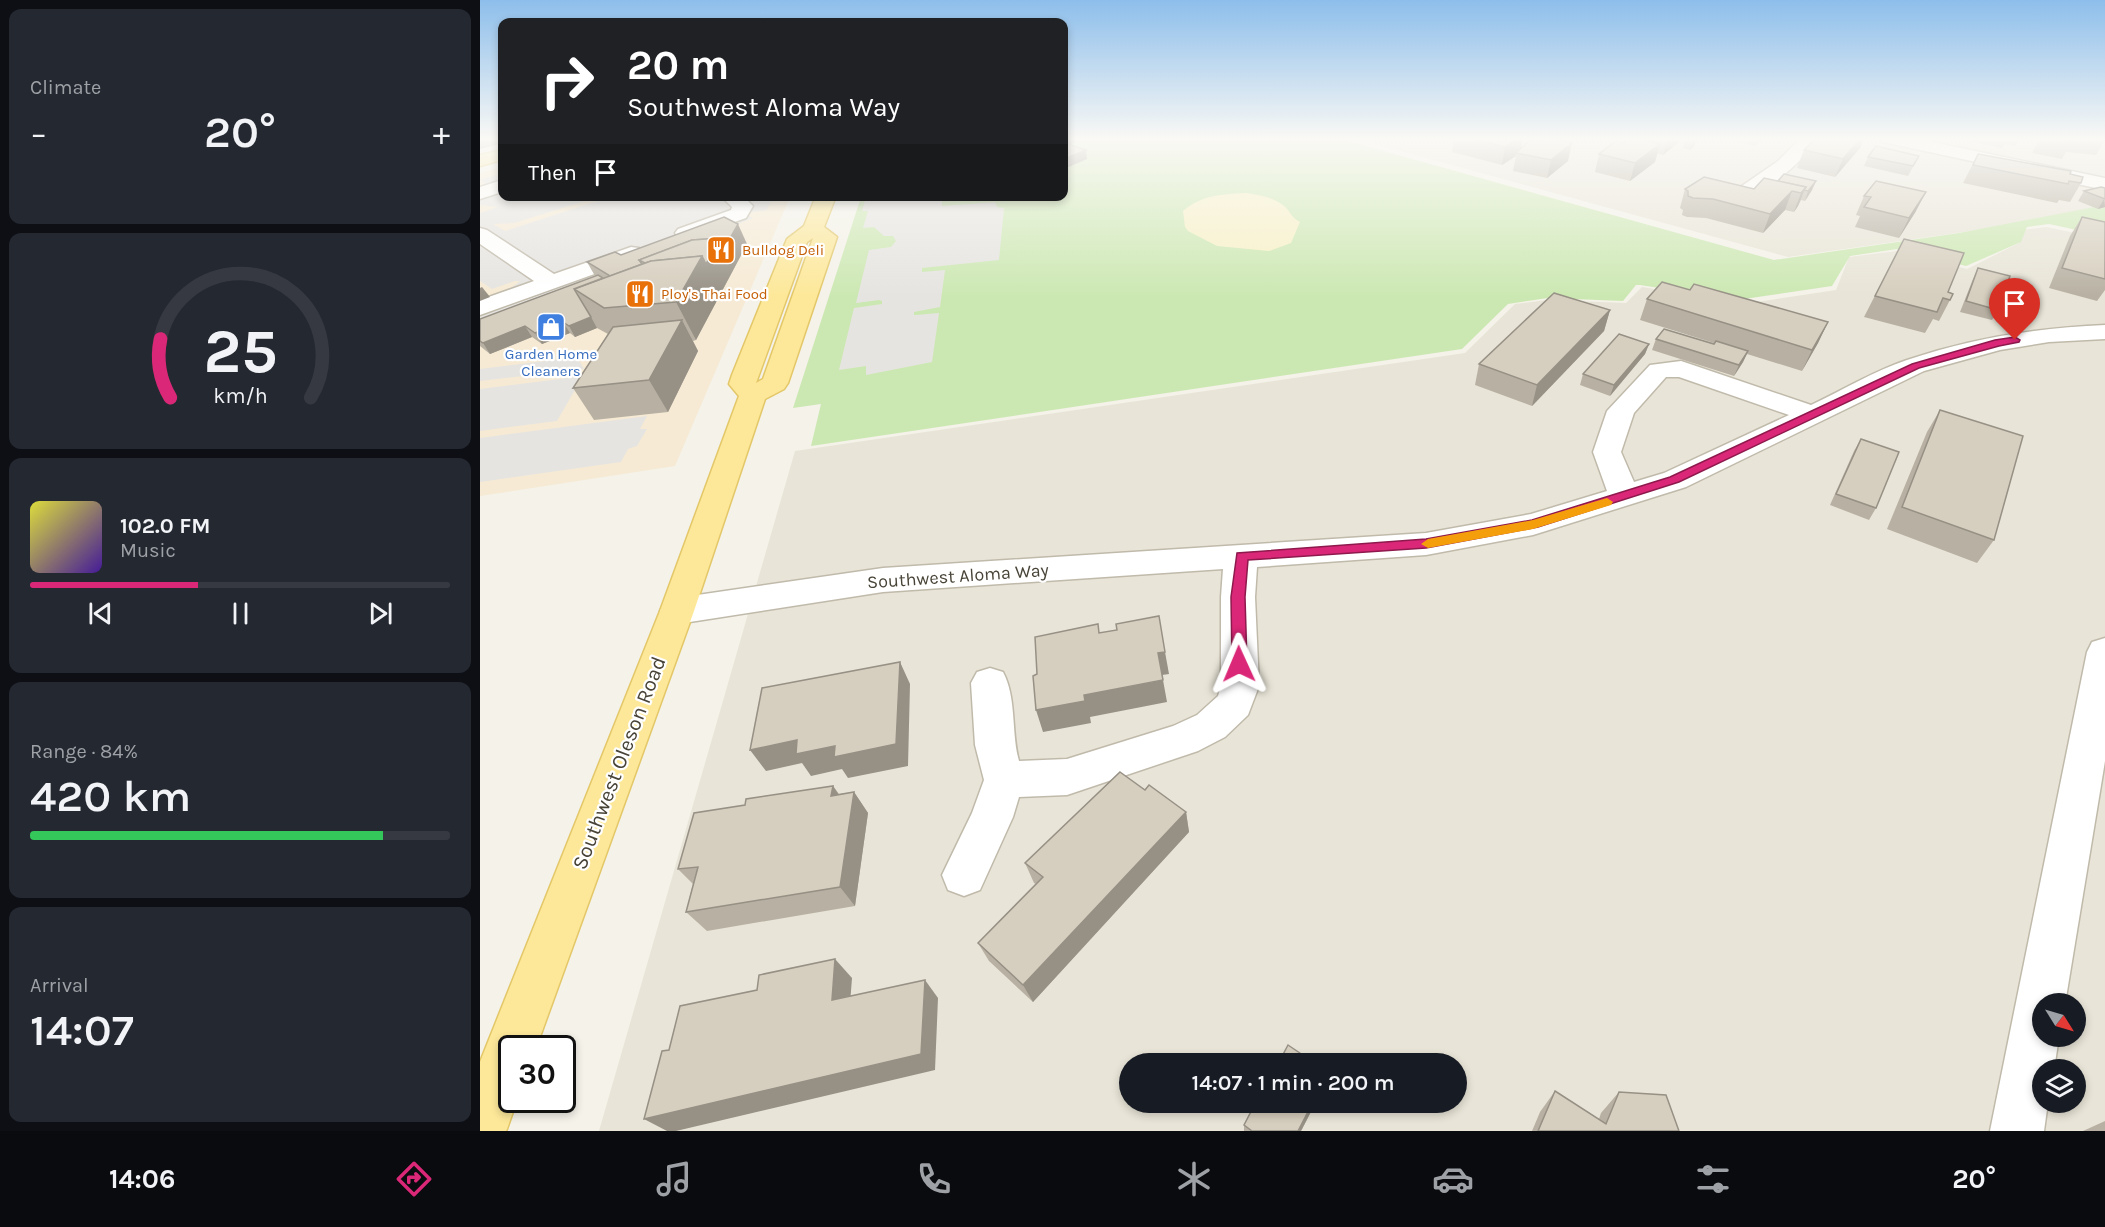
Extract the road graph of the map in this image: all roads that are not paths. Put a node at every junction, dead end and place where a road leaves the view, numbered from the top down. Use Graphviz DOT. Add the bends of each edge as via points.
graph roads {
  1 [pos="1748,191"];
  2 [pos="1743,194"];
  3 [pos="736,201"];
  4 [pos="824,201"];
  5 [pos="813,229"];
  6 [pos="480,234"];
  7 [pos="551,282"];
  8 [pos="480,308"];
  9 [pos="2105,332"];
  10 [pos="753,395"];
  11 [pos="1812,414"];
  12 [pos="1625,497"];
  13 [pos="1241,556"];
  14 [pos="677,611"];
  15 [pos="2105,652"];
  16 [pos="990,683"];
  17 [pos="1004,780"];
  18 [pos="964,875"];
  19 [pos="480,1129"];
  20 [pos="2017,1131"];
  1 -- 2 [label="street"];
  3 -- 7 [label="street" via="743,206 739,213"];
  4 -- 5 [label="main road"];
  5 -- 10 [label="main road" via="798,239 742,384"];
  5 -- 10 [label="main road" via="826,237 775,382"];
  6 -- 7 [label="street"];
  7 -- 8 [label="street"];
  9 -- 11 [label="street, Southwest Aloma Way" via="1998,343 1916,366"];
  10 -- 14 [label="main road, Southwest Oleson Road"];
  11 -- 12 [label="street, Southwest Aloma Way" via="1675,480"];
  11 -- 12 [label="street" via="1681,369 1659,370 1621,411 1607,452"];
  12 -- 13 [label="street, Southwest Aloma Way" via="1533,524 1426,544"];
  13 -- 14 [label="street, Southwest Aloma Way" via="883,580"];
  13 -- 17 [label="street" via="1240,686 1235,704 1211,726 1184,739 1067,777"];
  14 -- 19 [label="main road, Southwest Oleson Road"];
  15 -- 20 [label="street"];
  16 -- 17 [label="street" via="994,745"];
  17 -- 18 [label="street" via="992,817"];
}
